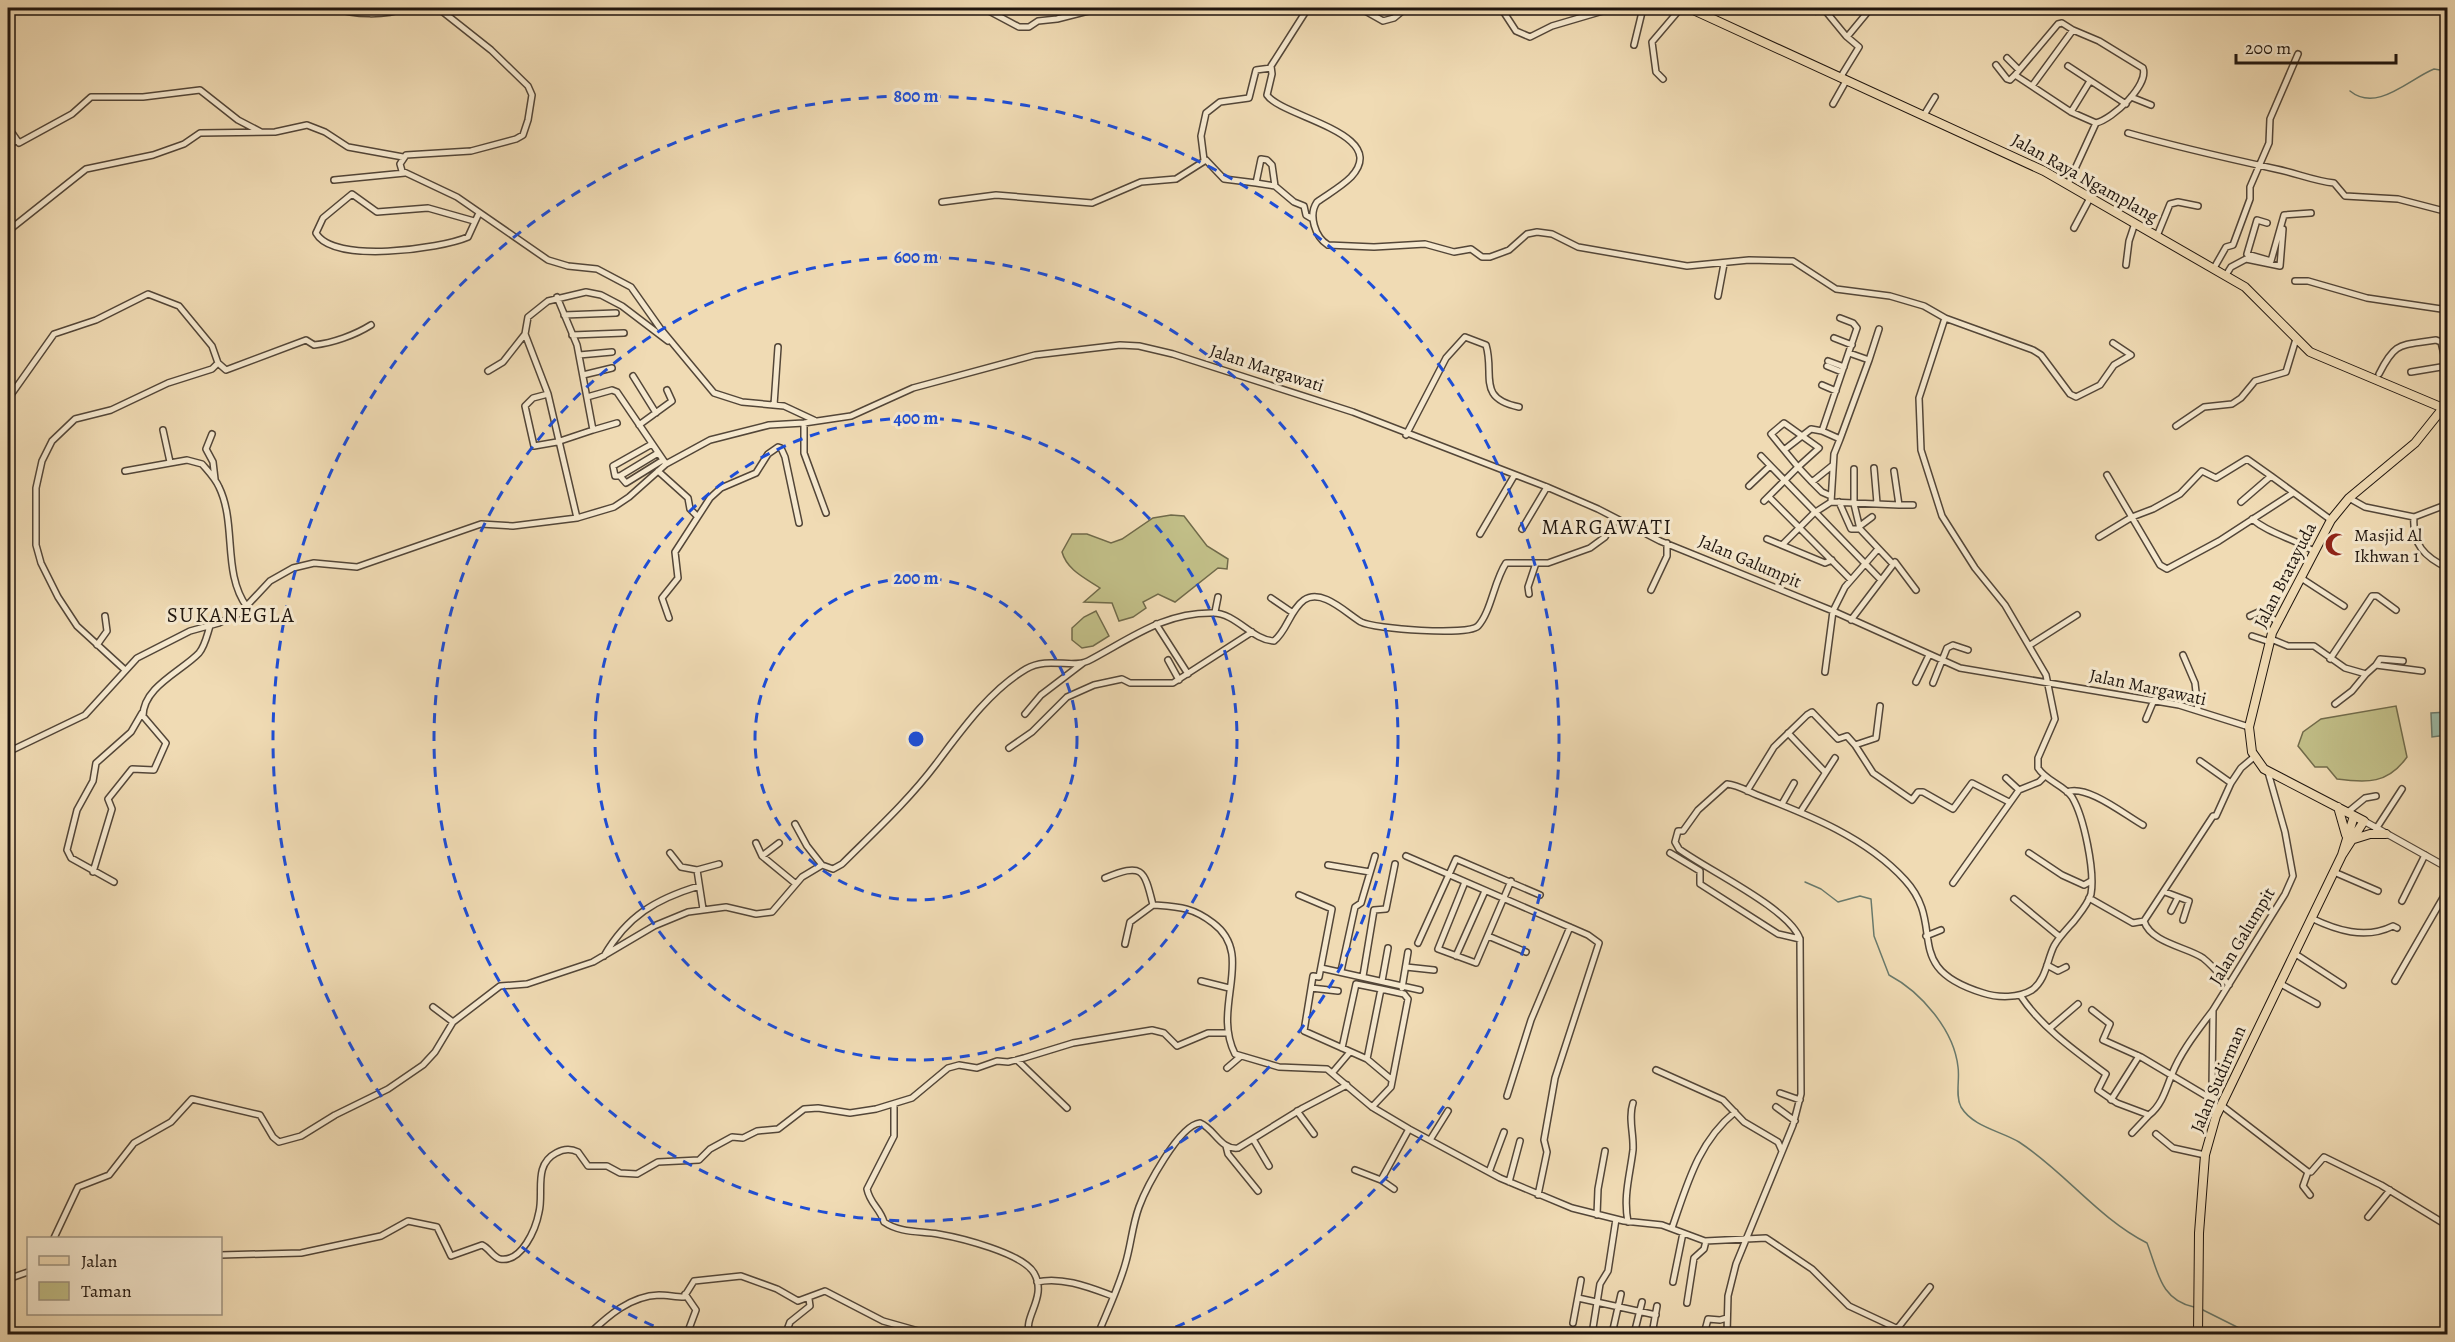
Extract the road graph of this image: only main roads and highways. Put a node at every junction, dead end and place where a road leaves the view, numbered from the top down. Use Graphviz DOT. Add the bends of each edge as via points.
graph roads {
  1 [pos="1689,8"];
  2 [pos="2445,407"];
  3 [pos="2338,806"];
  4 [pos="2351,814"];
  5 [pos="2386,834"];
  6 [pos="2350,838"];
  7 [pos="2198,1334"];
  1 -- 2 [label="main road, Jalan Raya Ngamplang" via="2068,184 2242,285 2304,348"];
  2 -- 3 [label="main road, Jalan Bratayuda" via="2397,460 2349,498 2331,520 2270,640 2249,727 2254,758 2268,772"];
  3 -- 4 [label="main road"];
  3 -- 6 [label="main road"];
  4 -- 6 [label="main road"];
  4 -- 6 [label="main road" via="2364,822"];
  5 -- 6 [label="main road"];
  6 -- 7 [label="main road, Jalan Sudirman" via="2217,1102 2205,1155"];
}
